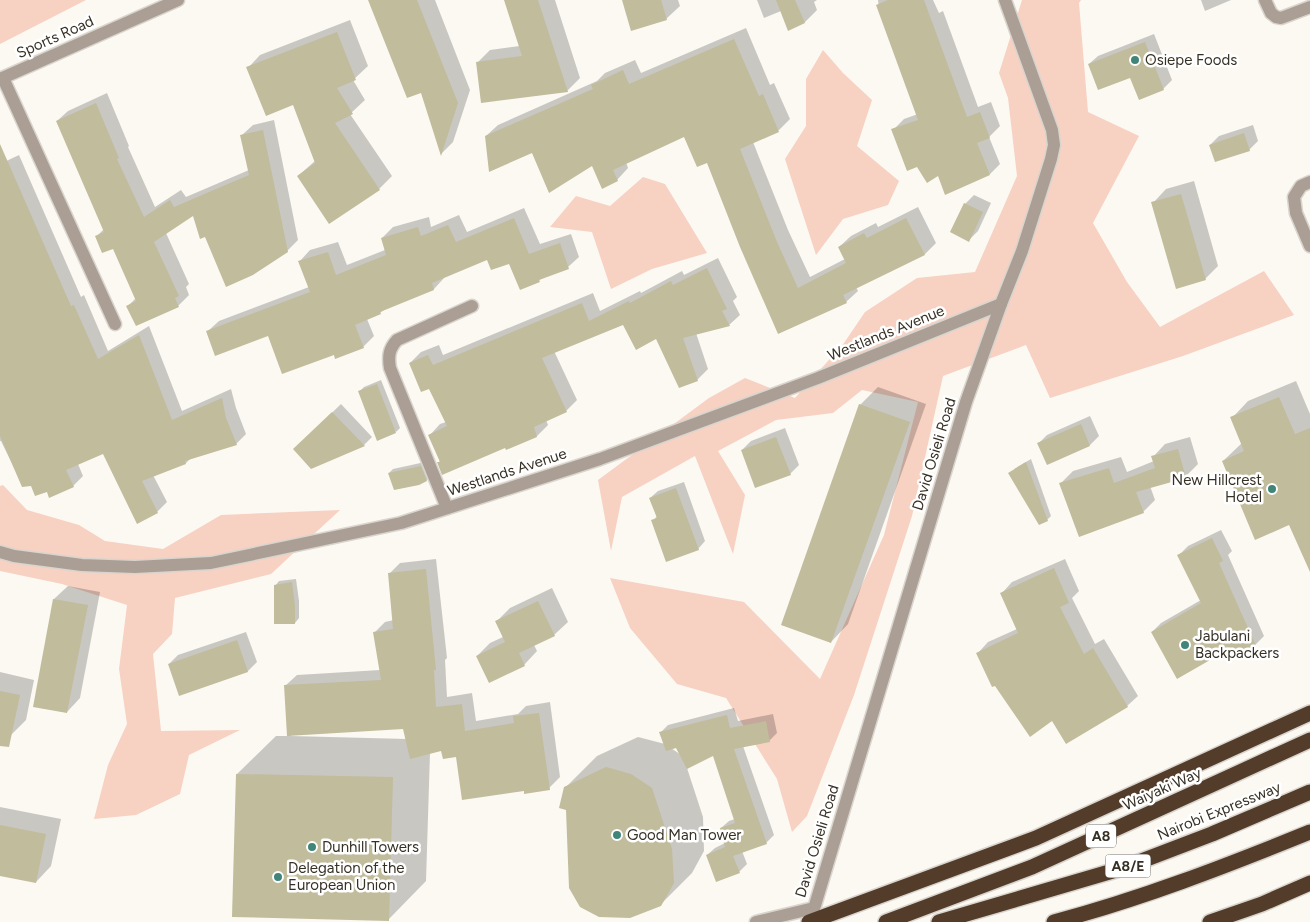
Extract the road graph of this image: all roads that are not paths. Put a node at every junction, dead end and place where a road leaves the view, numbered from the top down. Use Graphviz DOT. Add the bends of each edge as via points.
graph roads {
  1 [pos="178,0"];
  2 [pos="1005,0"];
  3 [pos="1265,0"];
  4 [pos="1310,7"];
  5 [pos="2,78"];
  6 [pos="1310,182"];
  7 [pos="1310,246"];
  8 [pos="1001,304"];
  9 [pos="472,306"];
  10 [pos="115,324"];
  11 [pos="447,508"];
  12 [pos="0,552"];
  13 [pos="1310,713"];
  14 [pos="1310,740"];
  15 [pos="1310,792"];
  16 [pos="1310,832"];
  17 [pos="1310,883"];
  18 [pos="811,917"];
  19 [pos="756,922"];
  20 [pos="886,922"];
  21 [pos="939,922"];
  22 [pos="1054,922"];
  23 [pos="1210,922"];
  1 -- 5 [label="street, Sports Road"];
  2 -- 8 [label="street, David Osieli Road" via="1045,108 1054,145 1022,251"];
  3 -- 4 [label="street" via="1271,13 1281,18"];
  5 -- 10 [label="street"];
  6 -- 7 [label="street" via="1301,186 1294,198 1296,213"];
  8 -- 11 [label="street, Westlands Avenue" via="654,440"];
  8 -- 18 [label="street, David Osieli Road" via="966,402"];
  9 -- 11 [label="street" via="397,340 388,358"];
  11 -- 12 [label="street, Westlands Avenue" via="401,523 211,563 135,567 82,565"];
  13 -- 18 [label="highway" via="1036,838"];
  14 -- 20 [label="highway, Waiyaki Way / A8" via="1032,868"];
  15 -- 21 [label="highway, Nairobi Expressway / A8/E" via="1123,868"];
  16 -- 22 [label="highway, A8/E" via="1229,865 1093,912"];
  17 -- 23 [label="highway"];
  18 -- 19 [label="street"];
}
